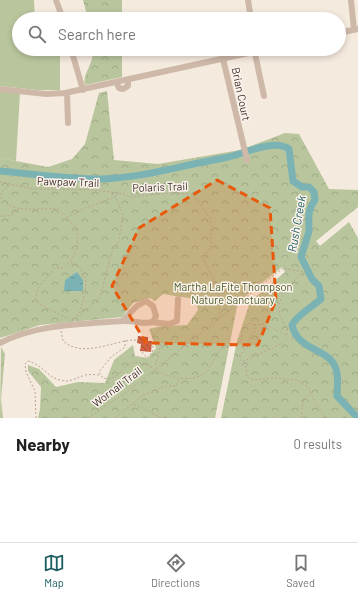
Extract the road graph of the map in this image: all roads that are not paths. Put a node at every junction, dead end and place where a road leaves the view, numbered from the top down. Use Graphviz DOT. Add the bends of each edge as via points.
graph roads {
  1 [pos="56,0"];
  2 [pos="248,0"];
  3 [pos="351,0"];
  4 [pos="60,12"];
  5 [pos="250,12"];
  6 [pos="356,29"];
  7 [pos="346,31"];
  8 [pos="73,56"];
  9 [pos="231,56"];
  10 [pos="255,56"];
  11 [pos="223,58"];
  12 [pos="0,89"];
  13 [pos="83,90"];
  14 [pos="67,93"];
  15 [pos="264,96"];
  16 [pos="68,123"];
  17 [pos="247,160"];
  18 [pos="178,298"];
  19 [pos="122,321"];
  20 [pos="150,323"];
  21 [pos="0,343"];
  1 -- 4 [label="street"];
  2 -- 5 [label="street"];
  3 -- 6 [label="street"];
  6 -- 7 [label="street"];
  8 -- 13 [label="street"];
  9 -- 11 [label="street"];
  10 -- 15 [label="street"];
  11 -- 13 [label="street"];
  11 -- 17 [label="street, Brian Court"];
  12 -- 14 [label="street" via="46,94"];
  13 -- 14 [label="street"];
  14 -- 16 [label="street"];
  18 -- 20 [label="street" via="177,321 168,324"];
  19 -- 20 [label="street"];
  19 -- 20 [label="street" via="146,301 153,306 156,316"];
  19 -- 21 [label="street" via="25,333"];
}
